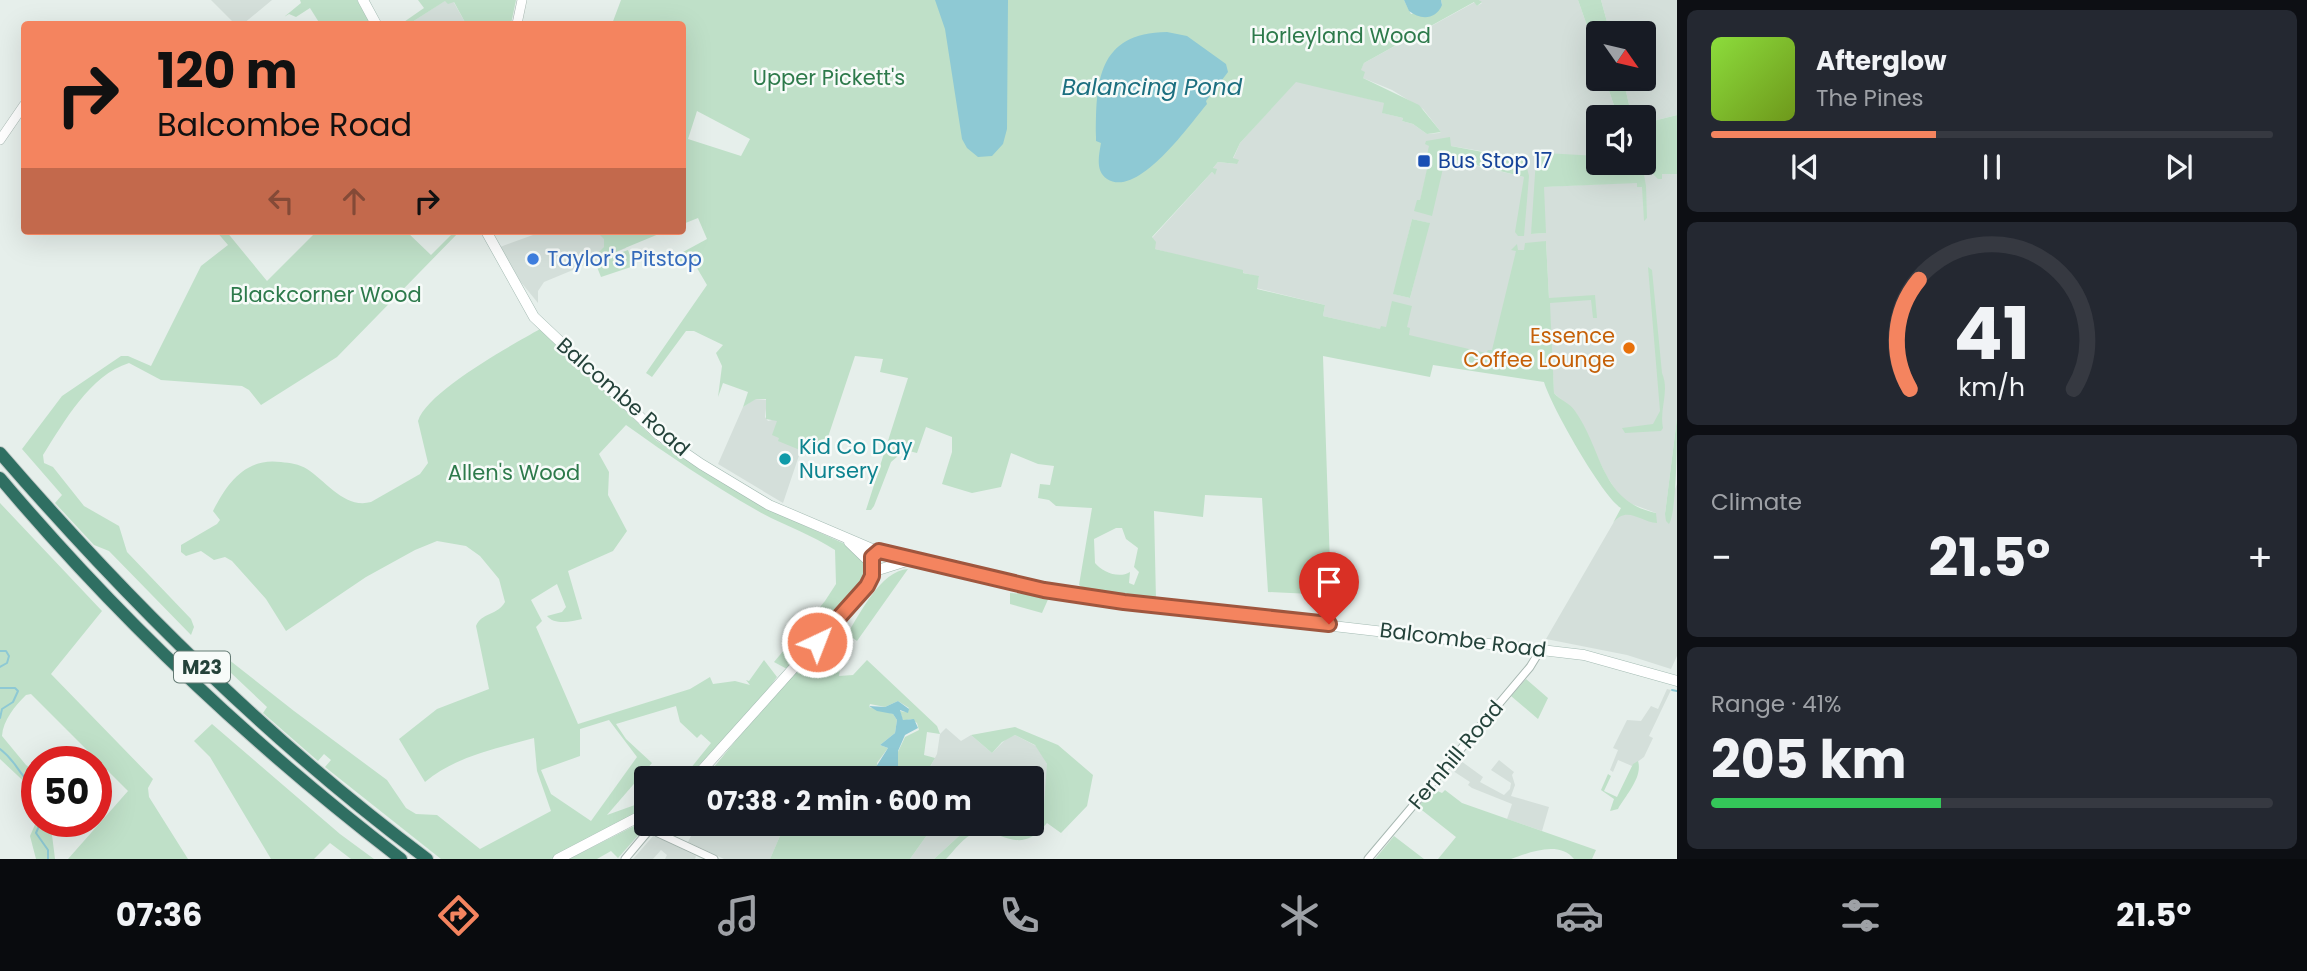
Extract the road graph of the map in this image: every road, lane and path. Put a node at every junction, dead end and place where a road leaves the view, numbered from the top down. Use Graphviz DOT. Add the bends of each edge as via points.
graph roads {
  1 [pos="363,0"];
  2 [pos="522,0"];
  3 [pos="374,21"];
  4 [pos="518,21"];
  5 [pos="21,109"];
  6 [pos="0,140"];
  7 [pos="488,235"];
  8 [pos="0,453"];
  9 [pos="0,478"];
  10 [pos="840,535"];
  11 [pos="883,552"];
  12 [pos="915,558"];
  13 [pos="872,565"];
  14 [pos="888,568"];
  15 [pos="857,598"];
  16 [pos="1541,649"];
  17 [pos="1677,681"];
  18 [pos="706,766"];
  19 [pos="634,826"];
  20 [pos="638,836"];
  21 [pos="674,836"];
  22 [pos="401,859"];
  23 [pos="427,859"];
  24 [pos="558,859"];
  25 [pos="625,859"];
  26 [pos="714,859"];
  27 [pos="1368,859"];
  1 -- 3 [label="main road"];
  2 -- 4 [label="street"];
  5 -- 6 [label="street"];
  7 -- 10 [label="main road, Balcombe Road" via="534,317 659,435 769,505"];
  8 -- 23 [label="highway, M23" via="109,575 186,652 312,767"];
  9 -- 22 [label="highway, M23" via="111,601 204,691"];
  10 -- 11 [label="main road, Balcombe Road"];
  10 -- 13 [label="main road, Balcombe Road"];
  11 -- 12 [label="main road, Balcombe Road"];
  11 -- 13 [label="main road" via="873,555"];
  11 -- 14 [label="main road" via="891,560"];
  12 -- 14 [label="main road"];
  12 -- 16 [label="main road, Balcombe Road" via="1034,588 1124,602"];
  13 -- 14 [label="main road" via="879,571"];
  13 -- 15 [label="main road" via="871,579"];
  14 -- 15 [label="main road"];
  15 -- 18 [label="main road"];
  16 -- 17 [label="main road, Balcombe Road" via="1584,654"];
  16 -- 27 [label="street, Fernhill Road"];
  19 -- 24 [label="main road"];
  20 -- 25 [label="street"];
  21 -- 26 [label="street"];
}
